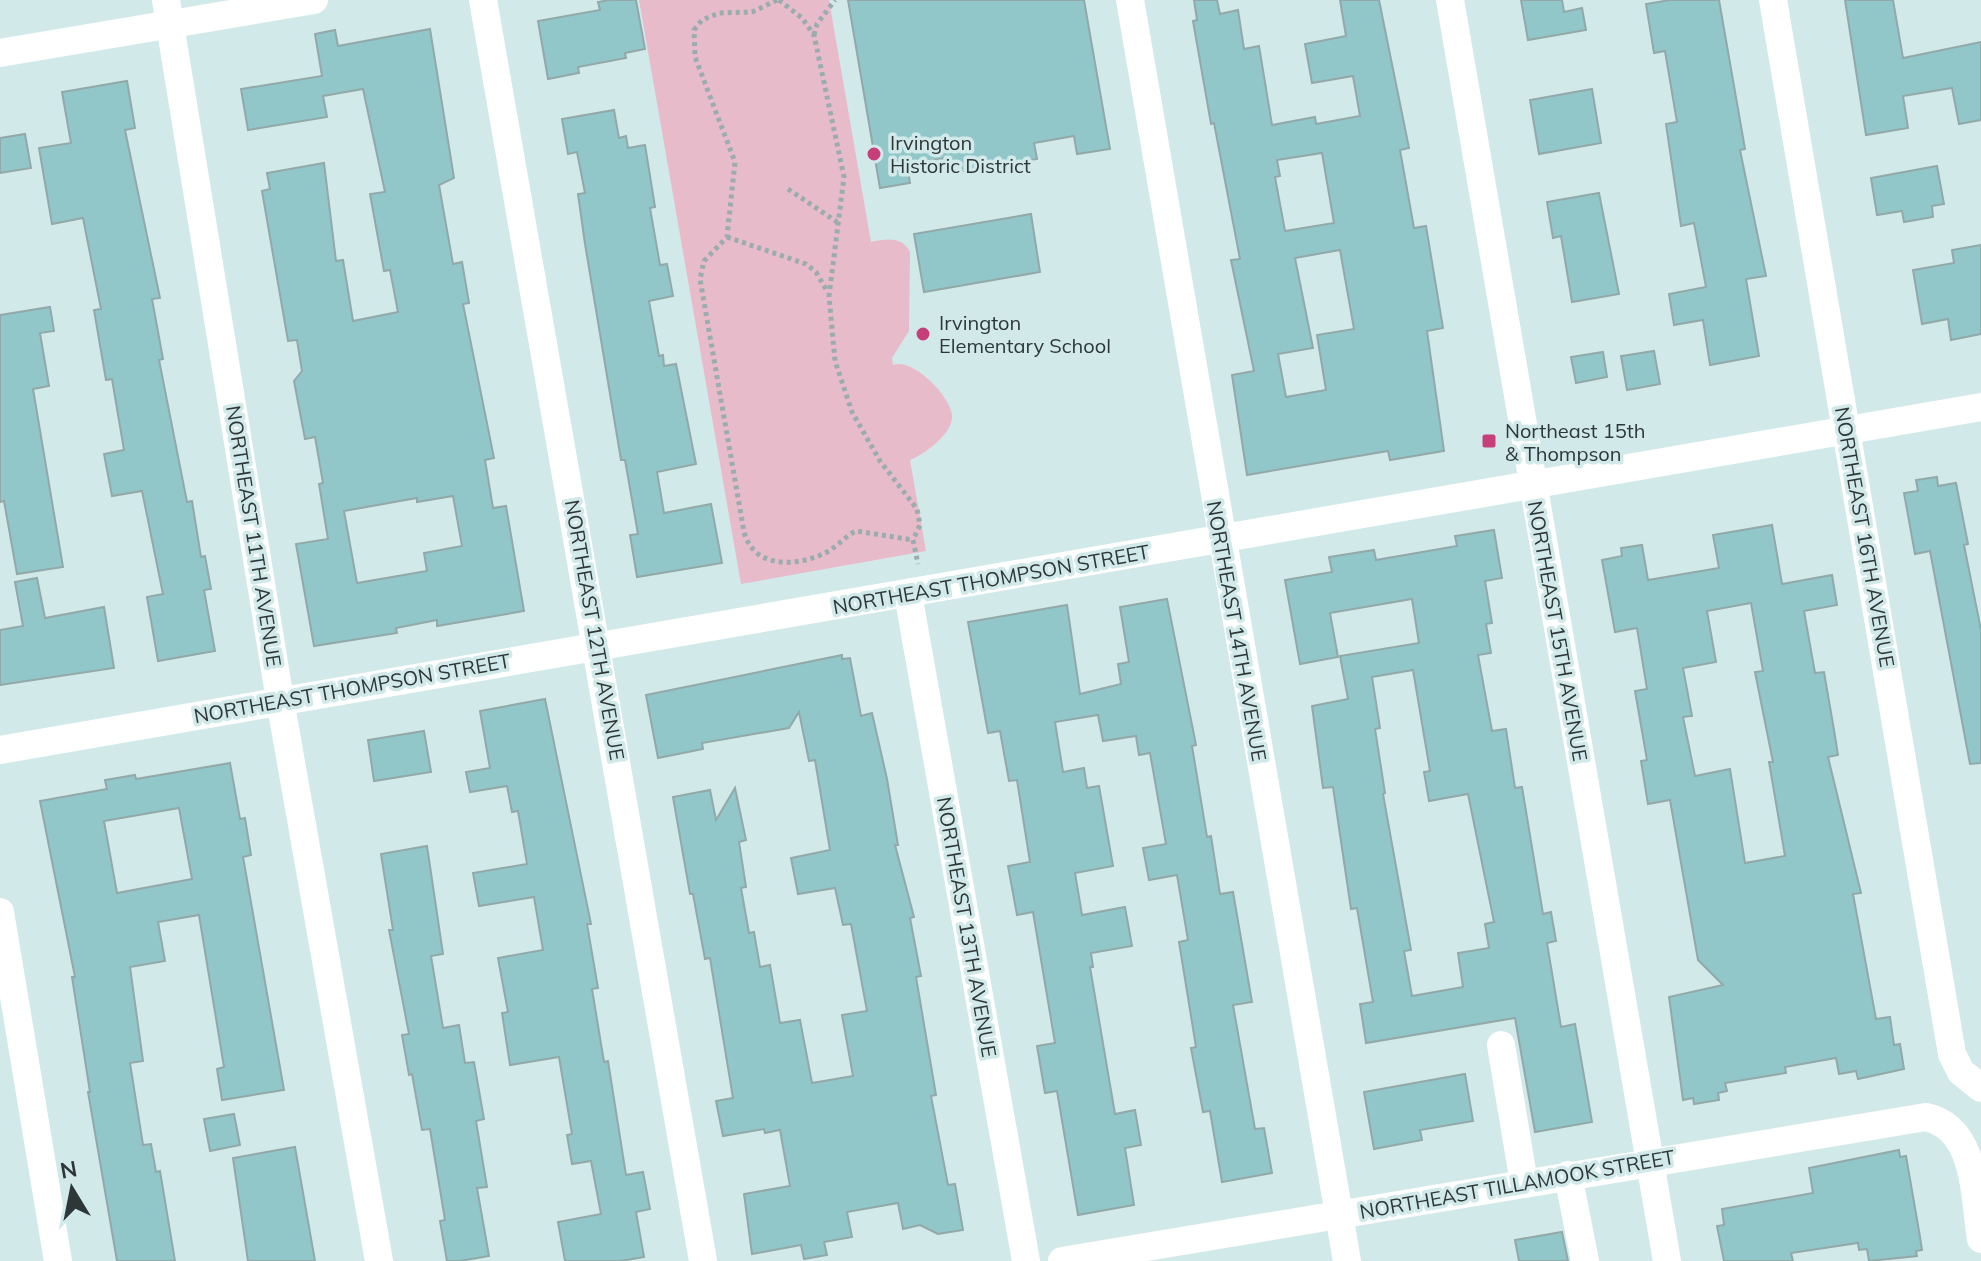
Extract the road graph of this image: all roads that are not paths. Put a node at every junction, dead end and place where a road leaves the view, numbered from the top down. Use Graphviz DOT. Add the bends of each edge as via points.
graph roads {
  1 [pos="314,0"];
  2 [pos="483,0"];
  3 [pos="1130,0"];
  4 [pos="1450,0"];
  5 [pos="1773,0"];
  6 [pos="168,13"];
  7 [pos="0,53"];
  8 [pos="1981,407"];
  9 [pos="1848,430"];
  10 [pos="1533,485"];
  11 [pos="1221,539"];
  12 [pos="908,594"];
  13 [pos="598,646"];
  14 [pos="280,700"];
  15 [pos="0,750"];
  16 [pos="0,912"];
  17 [pos="1501,1045"];
  18 [pos="1971,1080"];
  19 [pos="1649,1161"];
  20 [pos="1568,1175"];
  21 [pos="1524,1183"];
  22 [pos="1339,1214"];
  23 [pos="1981,1239"];
  24 [pos="58,1261"];
  25 [pos="379,1261"];
  26 [pos="703,1261"];
  27 [pos="1026,1261"];
  28 [pos="1062,1261"];
  29 [pos="1347,1261"];
  30 [pos="1585,1261"];
  31 [pos="1667,1261"];
  1 -- 6 [label="street"];
  2 -- 13 [label="street, NORTHEAST 12TH AVENUE"];
  3 -- 11 [label="street, NORTHEAST 14TH AVENUE"];
  4 -- 10 [label="street, NORTHEAST 15TH AVENUE"];
  5 -- 9 [label="street, NORTHEAST 16TH AVENUE"];
  6 -- 7 [label="street"];
  6 -- 14 [label="street, NORTHEAST 11TH AVENUE"];
  8 -- 9 [label="street, NORTHEAST THOMPSON STREET"];
  9 -- 10 [label="street, NORTHEAST THOMPSON STREET"];
  9 -- 18 [label="street, NORTHEAST 16TH AVENUE" via="1952,1054"];
  10 -- 11 [label="street, NORTHEAST THOMPSON STREET"];
  10 -- 19 [label="street, NORTHEAST 15TH AVENUE"];
  11 -- 12 [label="street, NORTHEAST THOMPSON STREET"];
  11 -- 22 [label="street, NORTHEAST 14TH AVENUE"];
  12 -- 13 [label="street, NORTHEAST THOMPSON STREET"];
  12 -- 27 [label="street, NORTHEAST 13TH AVENUE"];
  13 -- 14 [label="street, NORTHEAST THOMPSON STREET"];
  13 -- 26 [label="street, NORTHEAST 12TH AVENUE"];
  14 -- 15 [label="street, NORTHEAST THOMPSON STREET"];
  14 -- 25 [label="street, NORTHEAST 11TH AVENUE"];
  16 -- 24 [label="street"];
  17 -- 21 [label="street"];
  19 -- 20 [label="street, NORTHEAST TILLAMOOK STREET"];
  19 -- 23 [label="street, NORTHEAST TILLAMOOK STREET" via="1908,1118 1936,1119 1964,1143"];
  19 -- 31 [label="street, NORTHEAST 15TH AVENUE"];
  20 -- 21 [label="street, NORTHEAST TILLAMOOK STREET"];
  20 -- 30 [label="street"];
  21 -- 22 [label="street, NORTHEAST TILLAMOOK STREET"];
  22 -- 28 [label="street, NORTHEAST TILLAMOOK STREET"];
  22 -- 29 [label="street, NORTHEAST 14TH AVENUE"];
}
